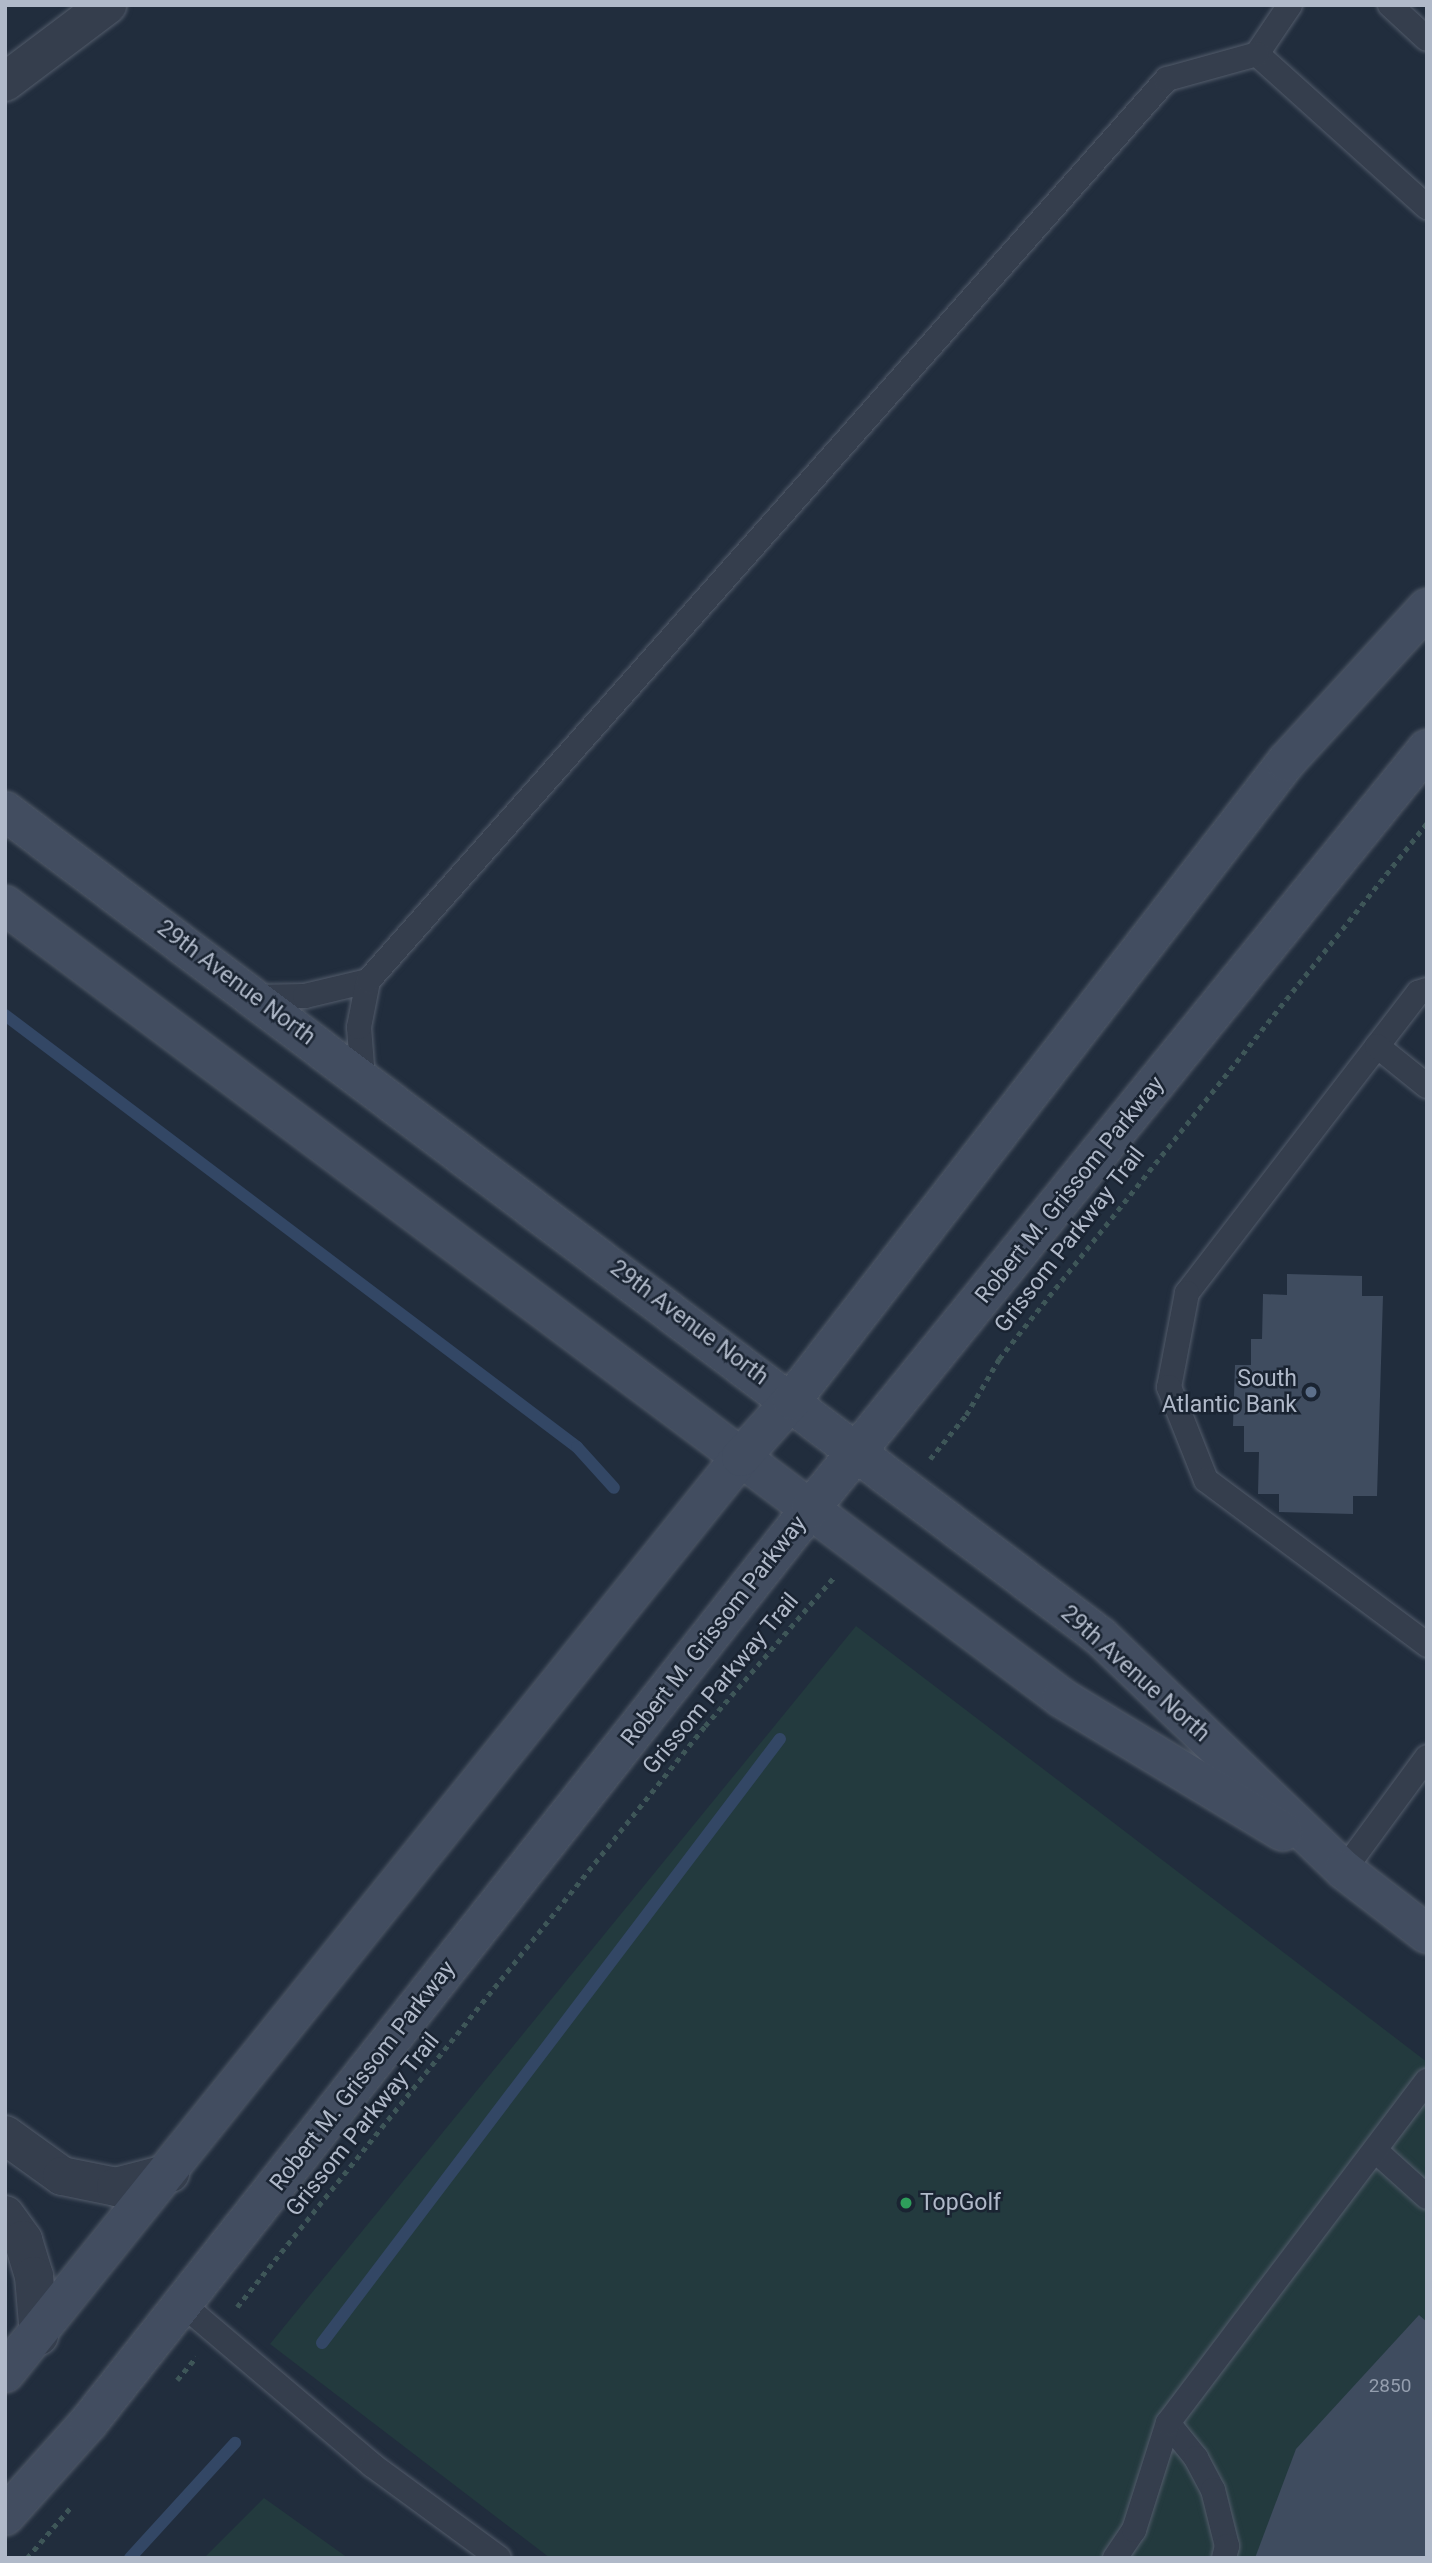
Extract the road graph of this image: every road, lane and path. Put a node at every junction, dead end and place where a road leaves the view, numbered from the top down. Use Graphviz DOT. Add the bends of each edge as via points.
graph roads {
  1 [pos="107,5"];
  2 [pos="1290,5"];
  3 [pos="1390,5"];
  4 [pos="1427,38"];
  5 [pos="1257,54"];
  6 [pos="5,82"];
  7 [pos="1427,207"];
  8 [pos="1427,608"];
  9 [pos="1427,749"];
  10 [pos="5,811"];
  11 [pos="1427,823"];
  12 [pos="5,905"];
  13 [pos="368,981"];
  14 [pos="1427,990"];
  15 [pos="254,997"];
  16 [pos="1377,1046"];
  17 [pos="363,1079"];
  18 [pos="1427,1086"];
  19 [pos="792,1400"];
  20 [pos="857,1454"];
  21 [pos="741,1457"];
  22 [pos="905,1490"];
  23 [pos="810,1509"];
  24 [pos="860,1545"];
  25 [pos="1427,1645"];
  26 [pos="1427,1757"];
  27 [pos="1344,1870"];
  28 [pos="1427,1934"];
  29 [pos="1427,2081"];
  30 [pos="5,2135"];
  31 [pos="1377,2152"];
  32 [pos="170,2174"];
  33 [pos="1427,2197"];
  34 [pos="5,2215"];
  35 [pos="180,2302"];
  36 [pos="215,2334"];
  37 [pos="39,2336"];
  38 [pos="5,2373"];
  39 [pos="173,2385"];
  40 [pos="1168,2423"];
  41 [pos="80,2497"];
  42 [pos="5,2516"];
  43 [pos="27,2558"];
  44 [pos="499,2558"];
  45 [pos="1115,2558"];
  46 [pos="1224,2558"];
  1 -- 6 [label="street"];
  2 -- 5 [label="lane"];
  3 -- 4 [label="lane"];
  5 -- 7 [label="lane"];
  5 -- 13 [label="lane" via="1167,79"];
  8 -- 19 [label="main road" via="1286,762"];
  9 -- 20 [label="main road, Robert M. Grissom Parkway"];
  10 -- 15 [label="main road, 29th Avenue North"];
  11 -- 22 [label="path, Grissom Parkway Trail" via="999,1359 966,1415"];
  12 -- 21 [label="main road, 29th Avenue North"];
  13 -- 15 [label="lane" via="305,996"];
  13 -- 17 [label="lane" via="359,1027"];
  14 -- 16 [label="lane" via="1418,993"];
  15 -- 17 [label="main road, 29th Avenue North"];
  16 -- 18 [label="lane"];
  16 -- 25 [label="lane" via="1187,1293 1169,1387 1206,1480"];
  17 -- 19 [label="main road, 29th Avenue North"];
  19 -- 20 [label="main road, 29th Avenue North"];
  19 -- 21 [label="main road"];
  20 -- 22 [label="main road, 29th Avenue North"];
  20 -- 23 [label="main road, Robert M. Grissom Parkway"];
  21 -- 23 [label="main road, 29th Avenue North"];
  21 -- 32 [label="main road"];
  22 -- 27 [label="main road, 29th Avenue North" via="1100,1636"];
  23 -- 24 [label="main road, 29th Avenue North"];
  23 -- 35 [label="main road, Robert M. Grissom Parkway"];
  24 -- 27 [label="main road, 29th Avenue North" via="1062,1698"];
  24 -- 36 [label="path, Grissom Parkway Trail" via="705,1726"];
  26 -- 27 [label="lane"];
  27 -- 28 [label="main road, 29th Avenue North"];
  29 -- 31 [label="lane"];
  30 -- 32 [label="street" via="62,2176 116,2188"];
  31 -- 33 [label="lane"];
  31 -- 40 [label="lane"];
  32 -- 37 [label="main road"];
  34 -- 37 [label="street" via="23,2240 34,2277"];
  35 -- 36 [label="lane"];
  35 -- 42 [label="main road, Robert M. Grissom Parkway" via="89,2422"];
  36 -- 39 [label="path, Grissom Parkway Trail"];
  36 -- 44 [label="lane" via="373,2465"];
  37 -- 38 [label="main road"];
  40 -- 45 [label="lane" via="1134,2530"];
  40 -- 46 [label="lane" via="1196,2458 1213,2490 1227,2546"];
  41 -- 43 [label="path"];
}
